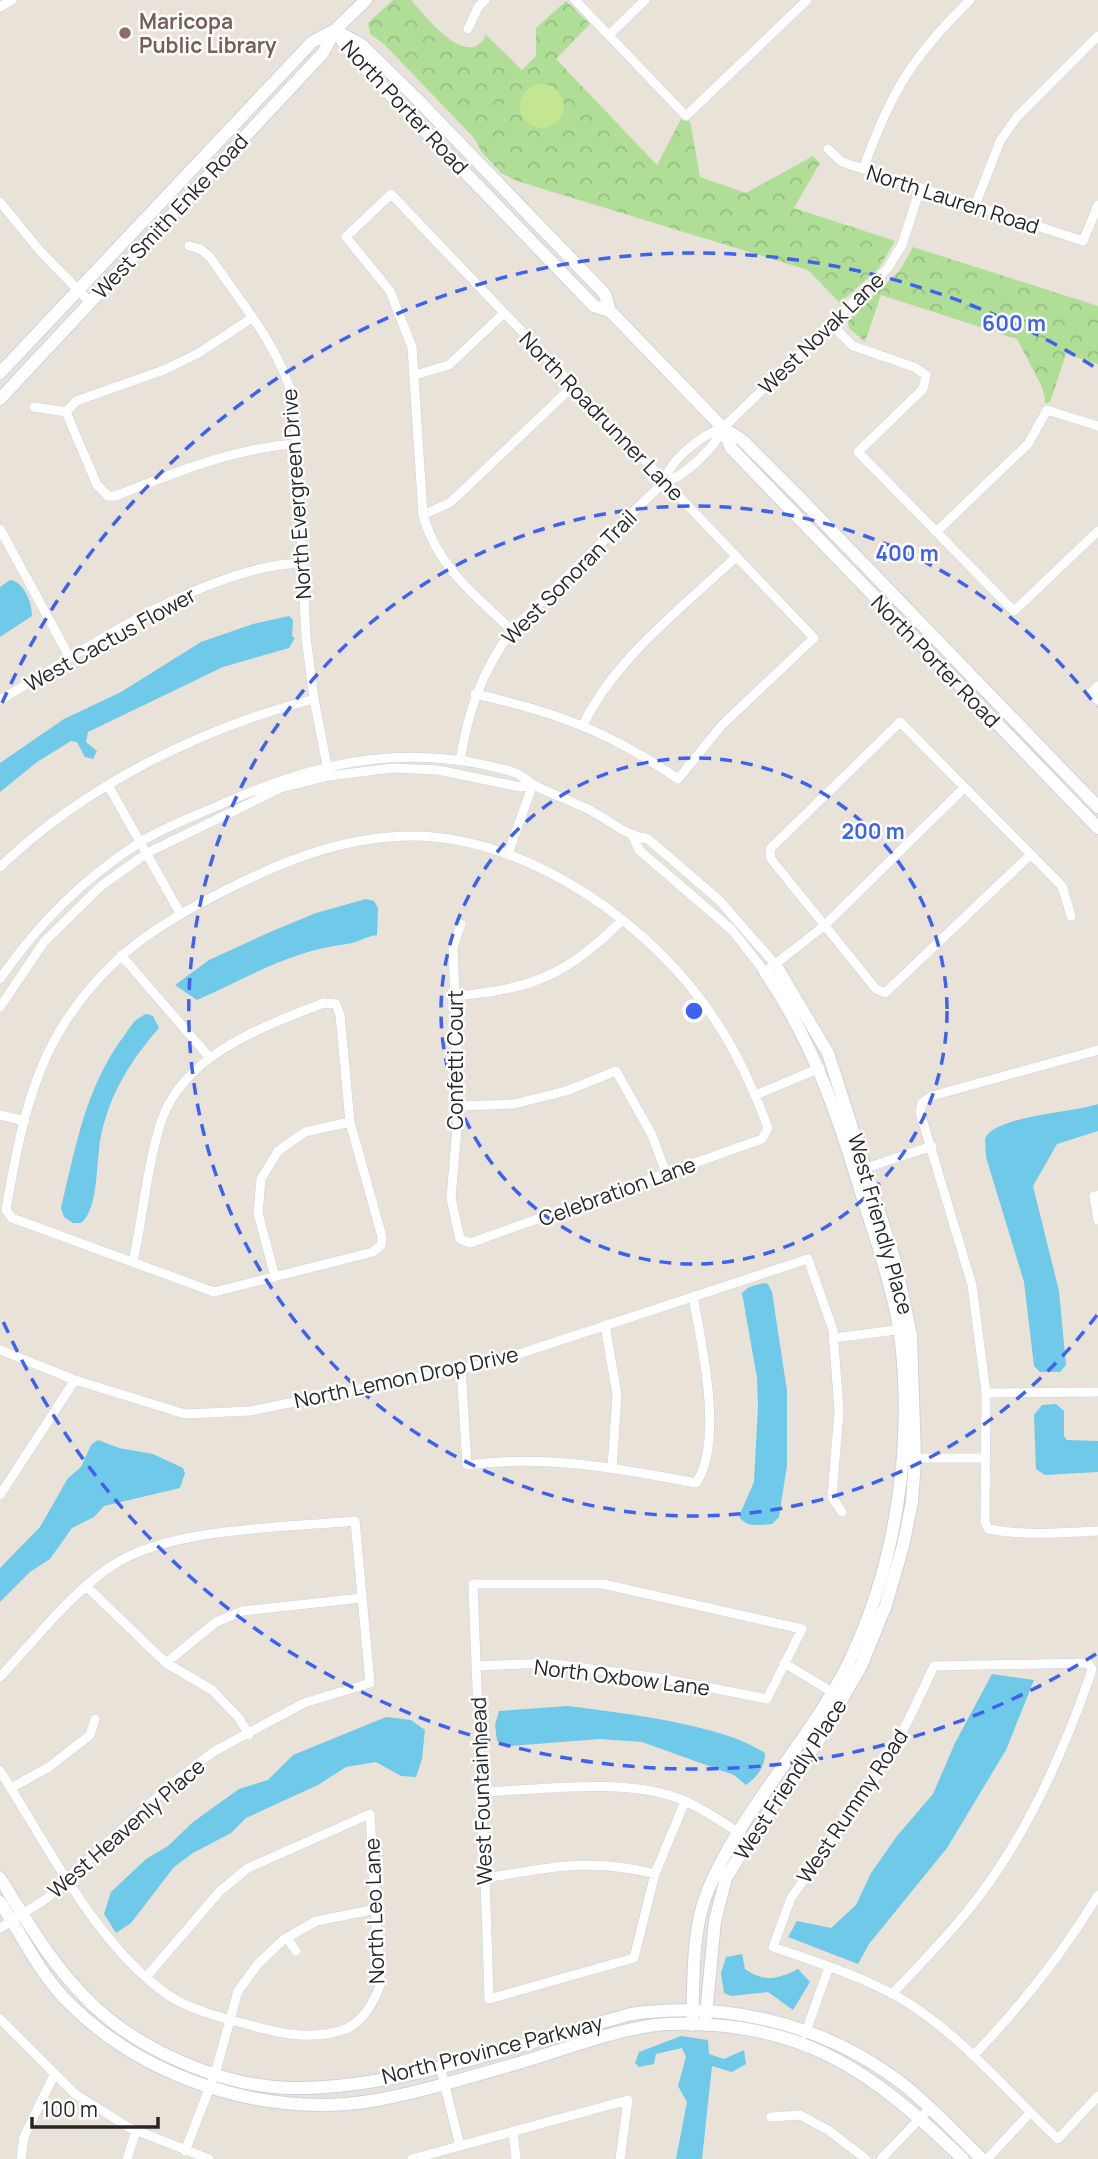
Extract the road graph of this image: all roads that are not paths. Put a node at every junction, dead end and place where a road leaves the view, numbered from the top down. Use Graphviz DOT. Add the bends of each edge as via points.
graph roads {
  1 [pos="12,0"];
  2 [pos="366,0"];
  3 [pos="485,0"];
  4 [pos="575,0"];
  5 [pos="645,0"];
  6 [pos="807,0"];
  7 [pos="970,0"];
  8 [pos="0,7"];
  9 [pos="468,29"];
  10 [pos="335,30"];
  11 [pos="609,35"];
  12 [pos="1098,37"];
  13 [pos="828,149"];
  14 [pos="863,169"];
  15 [pos="920,190"];
  16 [pos="0,202"];
  17 [pos="1098,205"];
  18 [pos="975,206"];
  19 [pos="189,246"];
  20 [pos="78,290"];
  21 [pos="89,300"];
  22 [pos="504,313"];
  23 [pos="252,318"];
  24 [pos="831,324"];
  25 [pos="0,373"];
  26 [pos="415,375"];
  27 [pos="574,385"];
  28 [pos="0,399"];
  29 [pos="34,407"];
  30 [pos="66,412"];
  31 [pos="1098,426"];
  32 [pos="723,428"];
  33 [pos="296,444"];
  34 [pos="666,481"];
  35 [pos="423,515"];
  36 [pos="0,529"];
  37 [pos="1098,531"];
  38 [pos="936,532"];
  39 [pos="736,557"];
  40 [pos="302,563"];
  41 [pos="512,630"];
  42 [pos="70,659"];
  43 [pos="475,694"];
  44 [pos="314,699"];
  45 [pos="0,700"];
  46 [pos="583,725"];
  47 [pos="460,761"];
  48 [pos="327,766"];
  49 [pos="329,776"];
  50 [pos="533,784"];
  51 [pos="108,785"];
  52 [pos="964,788"];
  53 [pos="1098,807"];
  54 [pos="1098,828"];
  55 [pos="140,842"];
  56 [pos="147,853"];
  57 [pos="508,854"];
  58 [pos="1029,856"];
  59 [pos="0,867"];
  60 [pos="180,913"];
  61 [pos="1071,916"];
  62 [pos="621,920"];
  63 [pos="461,924"];
  64 [pos="824,926"];
  65 [pos="121,955"];
  66 [pos="770,968"];
  67 [pos="0,979"];
  68 [pos="455,996"];
  69 [pos="0,1007"];
  70 [pos="1098,1050"];
  71 [pos="210,1058"];
  72 [pos="820,1068"];
  73 [pos="755,1095"];
  74 [pos="459,1106"];
  75 [pos="0,1115"];
  76 [pos="25,1121"];
  77 [pos="350,1122"];
  78 [pos="932,1146"];
  79 [pos="861,1170"];
  80 [pos="666,1172"];
  81 [pos="1096,1196"];
  82 [pos="1098,1220"];
  83 [pos="460,1239"];
  84 [pos="133,1262"];
  85 [pos="275,1277"];
  86 [pos="693,1297"];
  87 [pos="605,1325"];
  88 [pos="904,1329"];
  89 [pos="834,1338"];
  90 [pos="0,1350"];
  91 [pos="461,1367"];
  92 [pos="75,1380"];
  93 [pos="1098,1392"];
  94 [pos="986,1393"];
  95 [pos="908,1458"];
  96 [pos="986,1458"];
  97 [pos="612,1468"];
  98 [pos="0,1495"];
  99 [pos="842,1511"];
  100 [pos="1098,1531"];
  101 [pos="86,1586"];
  102 [pos="362,1598"];
  103 [pos="166,1663"];
  104 [pos="785,1663"];
  105 [pos="476,1666"];
  106 [pos="0,1677"];
  107 [pos="832,1693"];
  108 [pos="844,1699"];
  109 [pos="95,1719"];
  110 [pos="248,1735"];
  111 [pos="0,1771"];
  112 [pos="11,1788"];
  113 [pos="481,1792"];
  114 [pos="685,1801"];
  115 [pos="744,1836"];
  116 [pos="655,1874"];
  117 [pos="0,1878"];
  118 [pos="485,1878"];
  119 [pos="67,1880"];
  120 [pos="1098,1895"];
  121 [pos="0,1902"];
  122 [pos="377,1909"];
  123 [pos="17,1918"];
  124 [pos="0,1928"];
  125 [pos="286,1938"];
  126 [pos="296,1951"];
  127 [pos="829,1966"];
  128 [pos="147,1976"];
  129 [pos="892,1994"];
  130 [pos="700,2009"];
  131 [pos="0,2019"];
  132 [pos="228,2019"];
  133 [pos="699,2025"];
  134 [pos="806,2030"];
  135 [pos="801,2043"];
  136 [pos="973,2056"];
  137 [pos="440,2066"];
  138 [pos="54,2075"];
  139 [pos="213,2079"];
  140 [pos="445,2082"];
  141 [pos="1098,2096"];
  142 [pos="925,2113"];
  143 [pos="1030,2113"];
  144 [pos="771,2116"];
  145 [pos="136,2131"];
  146 [pos="513,2131"];
  147 [pos="460,2146"];
  148 [pos="185,2151"];
  149 [pos="20,2159"];
  150 [pos="127,2159"];
  151 [pos="209,2159"];
  152 [pos="412,2159"];
  153 [pos="516,2159"];
  154 [pos="620,2159"];
  155 [pos="866,2159"];
  156 [pos="881,2159"];
  157 [pos="964,2159"];
  158 [pos="982,2159"];
  159 [pos="987,2159"];
  1 -- 8 [label="street"];
  2 -- 10 [label="street, West Smith Enke Road"];
  3 -- 9 [label="street"];
  4 -- 11 [label="street"];
  5 -- 11 [label="street"];
  6 -- 11 [label="street" via="686,116"];
  7 -- 14 [label="street" via="906,70"];
  10 -- 20 [label="street, West Smith Enke Road" via="312,42"];
  10 -- 21 [label="street, West Smith Enke Road" via="323,53"];
  10 -- 32 [label="street, North Porter Road" via="352,55 594,306 610,311"];
  12 -- 18 [label="street" via="1017,117 995,151"];
  13 -- 14 [label="street, North Lauren Road" via="842,162"];
  14 -- 15 [label="street, North Lauren Road"];
  15 -- 18 [label="street, North Lauren Road"];
  15 -- 24 [label="street, West Novak Lane" via="902,245 887,269"];
  16 -- 20 [label="street"];
  17 -- 18 [label="street, North Lauren Road" via="1083,242"];
  19 -- 23 [label="street, North Evergreen Drive" via="210,257"];
  20 -- 21 [label="street"];
  20 -- 25 [label="street, West Smith Enke Road"];
  21 -- 28 [label="street, West Smith Enke Road"];
  22 -- 26 [label="street" via="449,365"];
  22 -- 26 [label="street, North Roadrunner Lane" via="391,194 346,237 390,291 409,337"];
  22 -- 27 [label="street, North Roadrunner Lane"];
  23 -- 30 [label="street" via="197,354 76,401"];
  23 -- 33 [label="street, North Evergreen Drive" via="281,359 288,378"];
  24 -- 32 [label="street, West Novak Lane"];
  24 -- 38 [label="street" via="853,346 926,375 923,389 858,452"];
  26 -- 35 [label="street"];
  27 -- 34 [label="street, North Roadrunner Lane"];
  27 -- 35 [label="street" via="451,502"];
  29 -- 30 [label="street"];
  30 -- 33 [label="street" via="97,485 108,496 205,463 268,446"];
  31 -- 38 [label="street" via="1047,410 1028,444"];
  32 -- 34 [label="street, West Sonoran Trail" via="718,441 695,463 675,480"];
  32 -- 34 [label="street, West Sonoran Trail" via="709,432 684,452 667,472"];
  32 -- 53 [label="street, North Porter Road" via="741,439 801,499"];
  32 -- 54 [label="street, North Porter Road" via="731,448"];
  33 -- 40 [label="street, North Evergreen Drive"];
  34 -- 39 [label="street, North Roadrunner Lane"];
  34 -- 41 [label="street, West Sonoran Trail"];
  35 -- 41 [label="street" via="445,565"];
  36 -- 42 [label="street"];
  37 -- 38 [label="street" via="1014,611"];
  39 -- 46 [label="street" via="615,672"];
  39 -- 46 [label="street, North Roadrunner Lane" via="814,638 722,725 678,779 614,738"];
  40 -- 42 [label="street, West Cactus Flower" via="245,572 183,596"];
  40 -- 44 [label="street, North Evergreen Drive"];
  41 -- 43 [label="street, West Sonoran Trail"];
  42 -- 45 [label="street, West Cactus Flower"];
  43 -- 46 [label="street"];
  43 -- 47 [label="street, West Sonoran Trail"];
  44 -- 48 [label="street, North Evergreen Drive"];
  44 -- 51 [label="street" via="221,730"];
  47 -- 48 [label="street, West Friendly Place" via="402,757"];
  47 -- 50 [label="street, West Friendly Place" via="525,775"];
  48 -- 49 [label="street, North Evergreen Drive"];
  48 -- 55 [label="street, West Friendly Place" via="267,783"];
  49 -- 50 [label="street, West Friendly Place" via="417,768 520,788"];
  49 -- 56 [label="street, West Friendly Place" via="281,788"];
  50 -- 57 [label="street"];
  50 -- 66 [label="street, West Friendly Place" via="586,808 633,837 639,850"];
  51 -- 55 [label="street"];
  51 -- 59 [label="street" via="27,840"];
  52 -- 58 [label="street"];
  52 -- 64 [label="street"];
  52 -- 64 [label="street" via="900,722 770,849 771,859"];
  55 -- 56 [label="street"];
  55 -- 67 [label="street, West Friendly Place" via="43,923"];
  56 -- 60 [label="street"];
  56 -- 69 [label="street, West Friendly Place" via="68,916 30,961"];
  57 -- 60 [label="street" via="472,843 417,836 361,841 318,850 264,871"];
  57 -- 62 [label="street" via="548,871"];
  58 -- 61 [label="street" via="1062,886"];
  58 -- 64 [label="street" via="885,993 876,989"];
  60 -- 65 [label="street"];
  62 -- 68 [label="street" via="592,950 536,982 502,992"];
  62 -- 73 [label="street" via="692,988 736,1053"];
  63 -- 68 [label="street, Confetti Court" via="453,947"];
  64 -- 66 [label="street"];
  65 -- 71 [label="street"];
  65 -- 76 [label="street" via="90,986 60,1030"];
  66 -- 72 [label="street, West Friendly Place"];
  66 -- 79 [label="street, West Friendly Place" via="828,1053"];
  68 -- 74 [label="street, Confetti Court"];
  70 -- 78 [label="street" via="932,1096 922,1103 920,1112"];
  71 -- 77 [label="street" via="279,1021 324,1003 336,1003"];
  71 -- 84 [label="street" via="183,1085 163,1117"];
  72 -- 73 [label="street"];
  72 -- 79 [label="street, West Friendly Place"];
  73 -- 80 [label="street, Celebration Lane" via="768,1128 762,1139"];
  74 -- 80 [label="street" via="514,1104 566,1091 616,1071 652,1135"];
  74 -- 83 [label="street, Confetti Court" via="451,1198"];
  75 -- 76 [label="street"];
  76 -- 84 [label="street" via="6,1210 12,1218"];
  77 -- 85 [label="street" via="305,1132 278,1151 261,1179 258,1213"];
  77 -- 85 [label="street" via="381,1245 373,1252"];
  78 -- 79 [label="street"];
  78 -- 94 [label="street" via="972,1285"];
  79 -- 88 [label="street, West Friendly Place"];
  80 -- 83 [label="street, Celebration Lane" via="470,1243"];
  81 -- 82 [label="street"];
  84 -- 85 [label="street" via="214,1292"];
  86 -- 87 [label="street, North Lemon Drop Drive"];
  86 -- 89 [label="street, North Lemon Drop Drive" via="808,1259"];
  86 -- 97 [label="street" via="705,1359 710,1443 706,1469 696,1483"];
  87 -- 91 [label="street, North Lemon Drop Drive" via="494,1362"];
  87 -- 97 [label="street" via="617,1395"];
  88 -- 89 [label="street"];
  88 -- 95 [label="street, West Friendly Place"];
  89 -- 99 [label="street" via="839,1410 832,1497"];
  90 -- 92 [label="street, North Lemon Drop Drive"];
  91 -- 92 [label="street, North Lemon Drop Drive" via="215,1415 185,1414"];
  91 -- 97 [label="street" via="467,1465 497,1461"];
  92 -- 98 [label="street"];
  93 -- 94 [label="street"];
  94 -- 96 [label="street"];
  95 -- 96 [label="street"];
  95 -- 107 [label="street, West Friendly Place" via="874,1600"];
  95 -- 108 [label="street, West Friendly Place" via="912,1502 900,1558 867,1653"];
  96 -- 100 [label="street" via="988,1529 1041,1534"];
  101 -- 102 [label="street" via="135,1552 173,1539 355,1521"];
  101 -- 103 [label="street"];
  101 -- 106 [label="street"];
  102 -- 103 [label="street" via="243,1611 216,1622"];
  102 -- 110 [label="street, West Heavenly Place" via="370,1683 303,1703"];
  103 -- 110 [label="street" via="212,1690 239,1718"];
  104 -- 105 [label="street, North Oxbow Lane" via="767,1699 547,1663"];
  104 -- 105 [label="street, West Fountainhead" via="802,1629 603,1584 473,1584"];
  104 -- 107 [label="street"];
  105 -- 113 [label="street, West Fountainhead"];
  107 -- 108 [label="street"];
  107 -- 115 [label="street, West Friendly Place"];
  108 -- 115 [label="street, West Friendly Place"];
  109 -- 112 [label="street" via="90,1735 49,1767"];
  110 -- 119 [label="street, West Heavenly Place" via="213,1752 169,1786"];
  111 -- 112 [label="street"];
  112 -- 119 [label="street"];
  113 -- 114 [label="street" via="617,1788 653,1791"];
  113 -- 118 [label="street, West Fountainhead"];
  114 -- 115 [label="street"];
  114 -- 116 [label="street"];
  115 -- 130 [label="street, West Friendly Place" via="707,1892 702,1909 696,1948"];
  116 -- 118 [label="street" via="622,1865 581,1863"];
  116 -- 118 [label="street, West Fountainhead" via="634,1958 489,1999"];
  117 -- 123 [label="street, North Province Parkway"];
  119 -- 123 [label="street, West Heavenly Place"];
  119 -- 128 [label="street" via="126,1958"];
  120 -- 136 [label="street" via="1076,1931"];
  121 -- 123 [label="street, North Province Parkway"];
  122 -- 125 [label="street" via="316,1921"];
  122 -- 128 [label="street, North Leo Lane" via="370,1814 248,1868 220,1891"];
  122 -- 132 [label="street, North Leo Lane" via="380,1985 365,2018 340,2032 317,2036 284,2034"];
  123 -- 124 [label="street, West Heavenly Place"];
  123 -- 139 [label="street, North Province Parkway" via="45,1975 96,2028 157,2067"];
  125 -- 126 [label="street"];
  125 -- 132 [label="street" via="238,1991"];
  127 -- 129 [label="street"];
  127 -- 129 [label="street, West Rummy Road" via="773,1947 791,1898 878,1774 934,1665 1088,1663 1092,1669 1067,1739 998,1868 966,1913"];
  127 -- 134 [label="street"];
  128 -- 132 [label="street" via="169,1996"];
  129 -- 136 [label="street"];
  130 -- 133 [label="street, West Friendly Place"];
  130 -- 134 [label="street, North Province Parkway"];
  130 -- 137 [label="street, North Province Parkway" via="631,2014"];
  131 -- 138 [label="street"];
  132 -- 139 [label="street"];
  133 -- 135 [label="street, North Province Parkway" via="748,2030"];
  133 -- 140 [label="street, North Province Parkway" via="652,2025"];
  134 -- 135 [label="street"];
  134 -- 142 [label="street, North Province Parkway" via="873,2063"];
  135 -- 142 [label="street, North Province Parkway" via="869,2076"];
  136 -- 143 [label="street"];
  137 -- 139 [label="street, North Province Parkway" via="341,2085 288,2088"];
  137 -- 140 [label="street"];
  138 -- 145 [label="street" via="75,2094"];
  138 -- 149 [label="street" via="24,2137"];
  139 -- 140 [label="street, North Province Parkway" via="267,2100 309,2104 371,2101"];
  139 -- 148 [label="street"];
  140 -- 147 [label="street"];
  141 -- 143 [label="street" via="1058,2139"];
  142 -- 156 [label="street"];
  142 -- 157 [label="street, North Province Parkway"];
  142 -- 158 [label="street, North Province Parkway"];
  143 -- 159 [label="street"];
  144 -- 155 [label="street" via="800,2115"];
  145 -- 148 [label="street"];
  145 -- 150 [label="street"];
  146 -- 147 [label="street"];
  146 -- 153 [label="street"];
  146 -- 154 [label="street" via="628,2100"];
  147 -- 152 [label="street"];
  148 -- 151 [label="street"];
}
